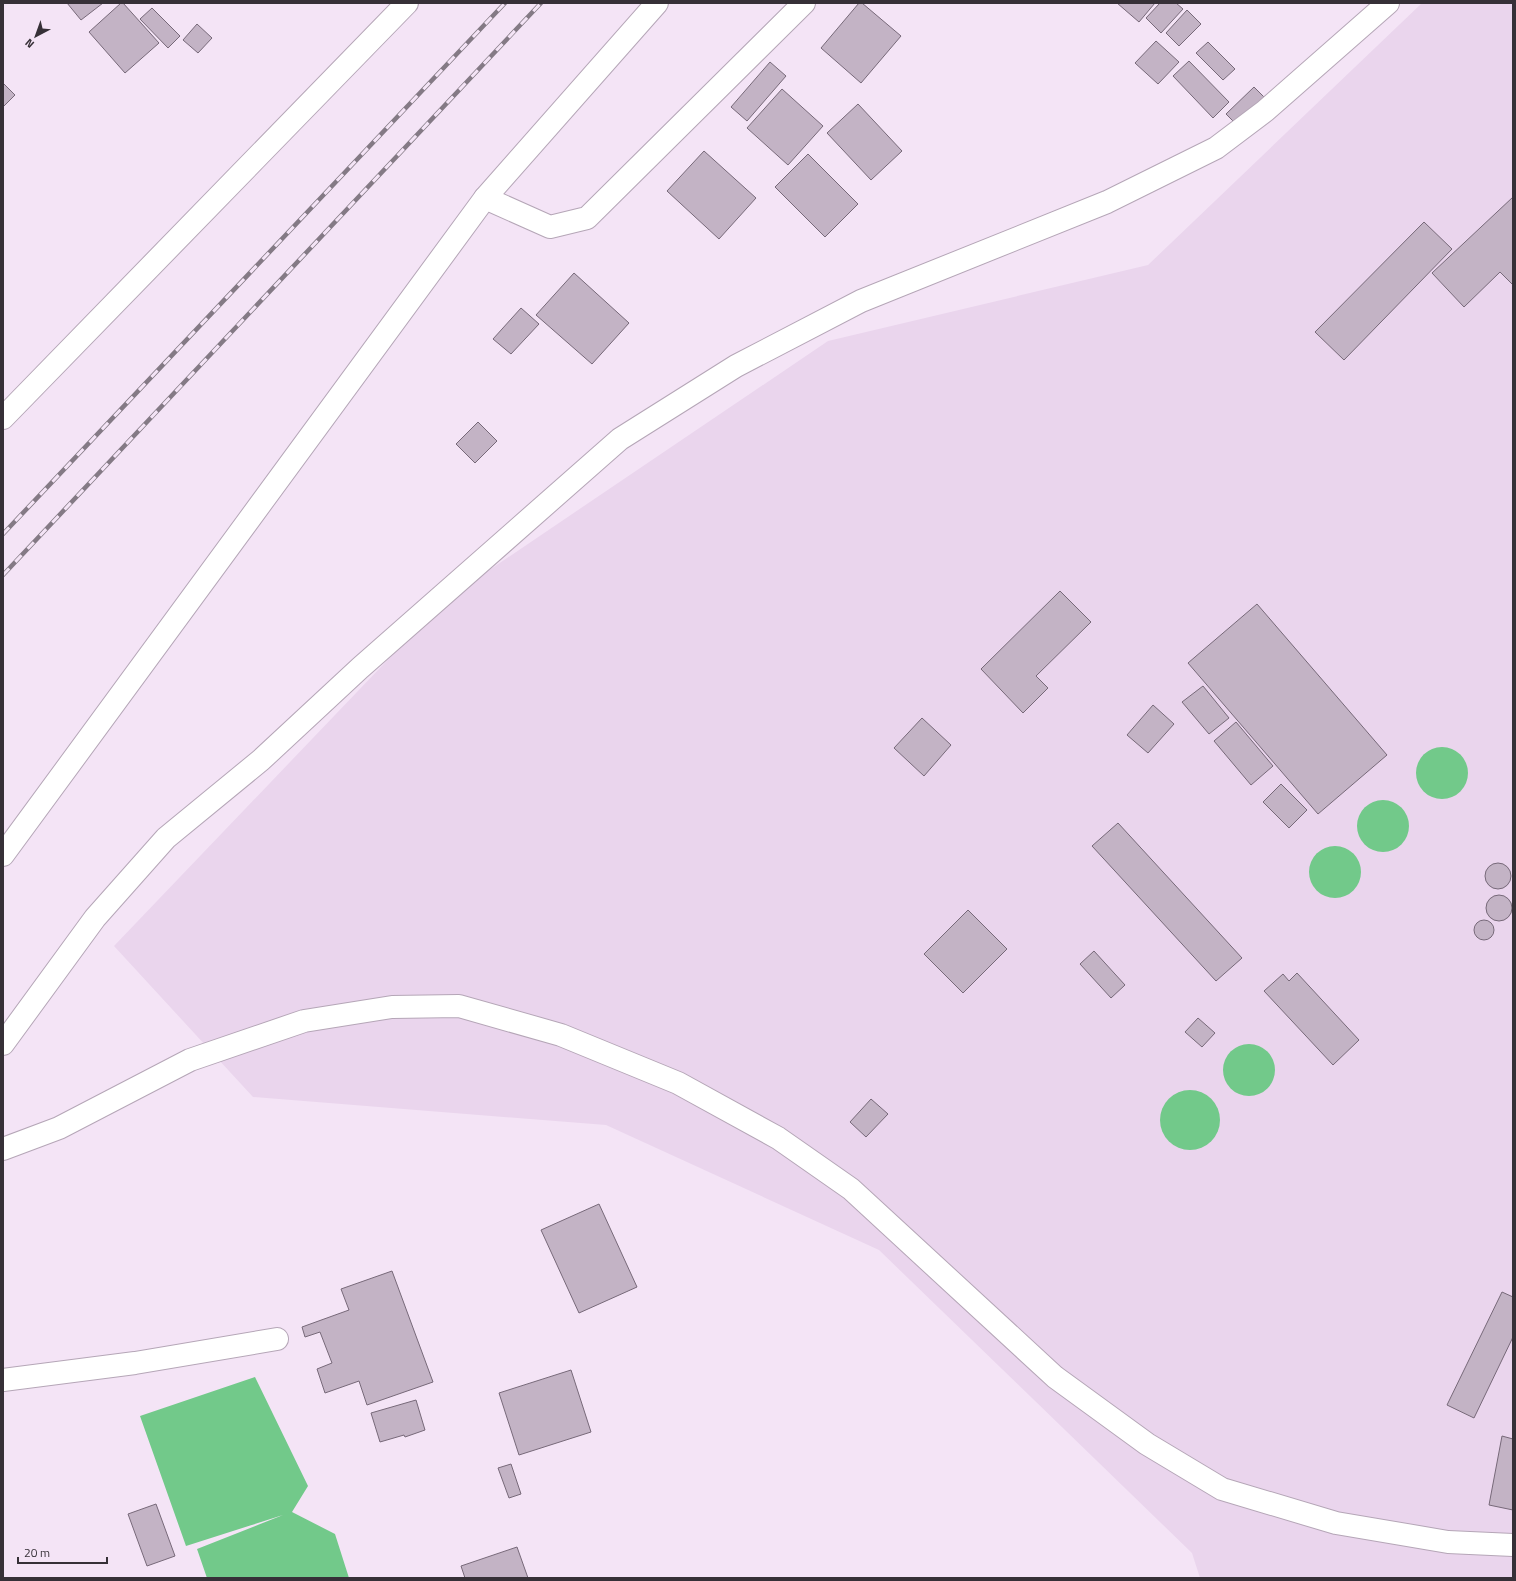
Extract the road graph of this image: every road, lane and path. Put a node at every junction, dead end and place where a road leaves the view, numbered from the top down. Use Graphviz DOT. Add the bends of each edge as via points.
graph roads {
  1 [pos="407,3"];
  2 [pos="657,3"];
  3 [pos="804,3"];
  4 [pos="1388,3"];
  5 [pos="485,198"];
  6 [pos="3,418"];
  7 [pos="3,855"];
  8 [pos="3,1044"];
  9 [pos="3,1149"];
  10 [pos="277,1339"];
  11 [pos="3,1380"];
  12 [pos="1513,1546"];
  1 -- 6 [label="street"];
  2 -- 5 [label="street"];
  3 -- 5 [label="street" via="587,218 550,227"];
  4 -- 8 [label="street" via="1266,111 1216,148 1107,202 861,302 736,366 620,439 360,668 261,760 166,838 95,918"];
  5 -- 7 [label="street"];
  9 -- 12 [label="street" via="59,1128 190,1060 304,1021 392,1007 459,1006 561,1035 678,1083 778,1138 851,1189 1055,1377 1147,1444 1222,1489 1336,1522 1448,1542"];
  10 -- 11 [label="street" via="135,1363"];
}
